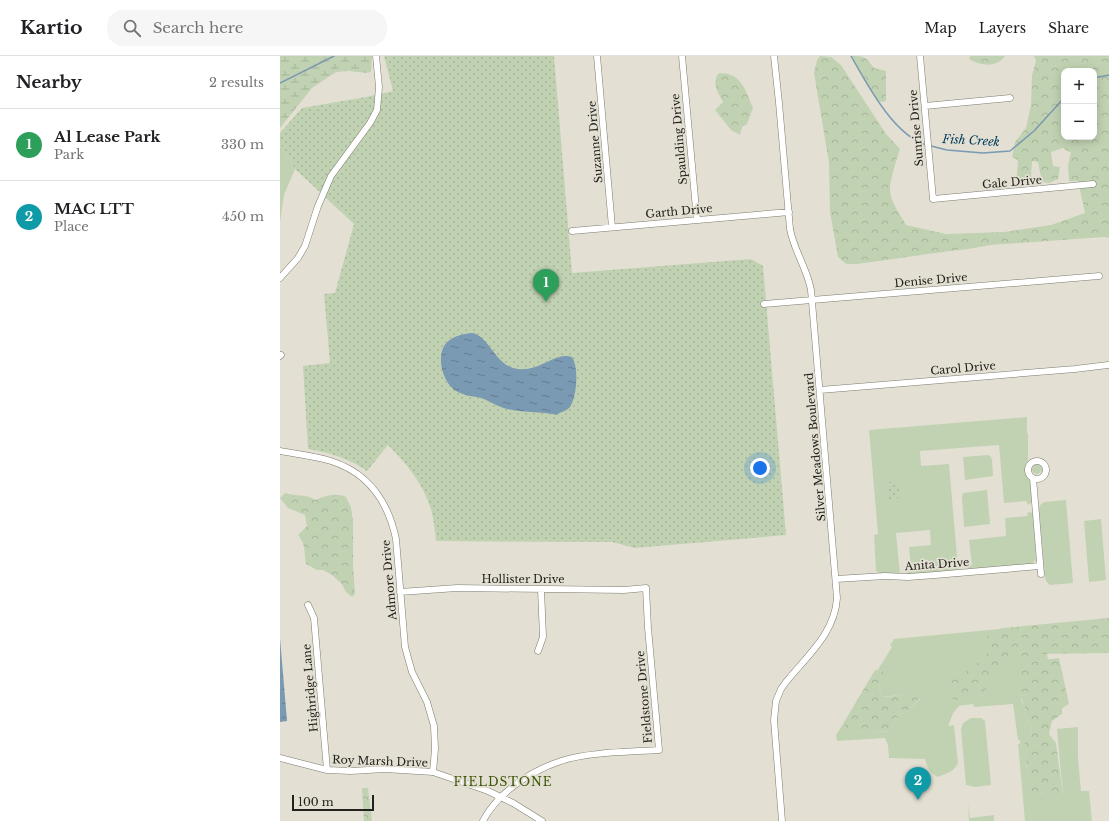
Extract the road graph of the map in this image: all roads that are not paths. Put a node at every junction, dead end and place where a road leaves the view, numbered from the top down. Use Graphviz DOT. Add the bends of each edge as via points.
graph roads {
  1 [pos="376,56"];
  2 [pos="597,56"];
  3 [pos="682,56"];
  4 [pos="774,56"];
  5 [pos="920,56"];
  6 [pos="1010,98"];
  7 [pos="924,106"];
  8 [pos="1093,184"];
  9 [pos="933,199"];
  10 [pos="789,212"];
  11 [pos="697,220"];
  12 [pos="612,227"];
  13 [pos="572,231"];
  14 [pos="280,266"];
  15 [pos="287,271"];
  16 [pos="1099,276"];
  17 [pos="280,278"];
  18 [pos="812,300"];
  19 [pos="764,304"];
  20 [pos="1108,365"];
  21 [pos="820,390"];
  22 [pos="280,451"];
  23 [pos="1033,478"];
  24 [pos="1040,566"];
  25 [pos="1041,574"];
  26 [pos="836,579"];
  27 [pos="646,588"];
  28 [pos="541,589"];
  29 [pos="400,592"];
  30 [pos="308,605"];
  31 [pos="538,650"];
  32 [pos="280,758"];
  33 [pos="327,770"];
  34 [pos="433,772"];
  35 [pos="501,798"];
  36 [pos="483,821"];
  37 [pos="542,821"];
  38 [pos="782,821"];
  1 -- 15 [label="street" via="379,87 377,110 331,176 305,246"];
  2 -- 12 [label="street, Suzanne Drive"];
  3 -- 11 [label="street, Spaulding Drive"];
  4 -- 10 [label="street, Silver Meadows Boulevard"];
  5 -- 7 [label="street, Sunrise Drive"];
  6 -- 7 [label="street"];
  7 -- 9 [label="street, Sunrise Drive"];
  8 -- 9 [label="street, Gale Drive"];
  10 -- 11 [label="street, Garth Drive"];
  10 -- 18 [label="street, Silver Meadows Boulevard" via="792,240 809,277"];
  11 -- 12 [label="street, Garth Drive"];
  12 -- 13 [label="street, Garth Drive"];
  14 -- 15 [label="street"];
  15 -- 17 [label="street"];
  16 -- 18 [label="street, Denise Drive"];
  18 -- 19 [label="street, Denise Drive"];
  18 -- 21 [label="street, Silver Meadows Boulevard"];
  20 -- 21 [label="street, Carol Drive"];
  21 -- 26 [label="street, Silver Meadows Boulevard"];
  22 -- 29 [label="street, Admore Drive" via="332,461 349,468 375,490 393,523"];
  23 -- 24 [label="street"];
  24 -- 25 [label="street"];
  24 -- 26 [label="street, Anita Drive" via="908,577"];
  26 -- 38 [label="street, Silver Meadows Boulevard" via="837,605 831,624 824,637 786,682 776,701 774,730"];
  27 -- 28 [label="street, Hollister Drive"];
  27 -- 35 [label="street, Fieldstone Drive" via="658,750 562,761 533,774"];
  28 -- 29 [label="street, Hollister Drive" via="457,588"];
  28 -- 31 [label="street" via="543,637"];
  29 -- 34 [label="street, Admore Drive" via="407,658 428,702 434,726 436,749"];
  30 -- 33 [label="street, Highridge Lane" via="314,618"];
  32 -- 33 [label="street, Roy Marsh Drive"];
  33 -- 34 [label="street, Roy Marsh Drive" via="385,769"];
  34 -- 35 [label="street, Roy Marsh Drive"];
  35 -- 36 [label="street, Fieldstone Drive"];
  35 -- 37 [label="street, Roy Marsh Drive"];
}
